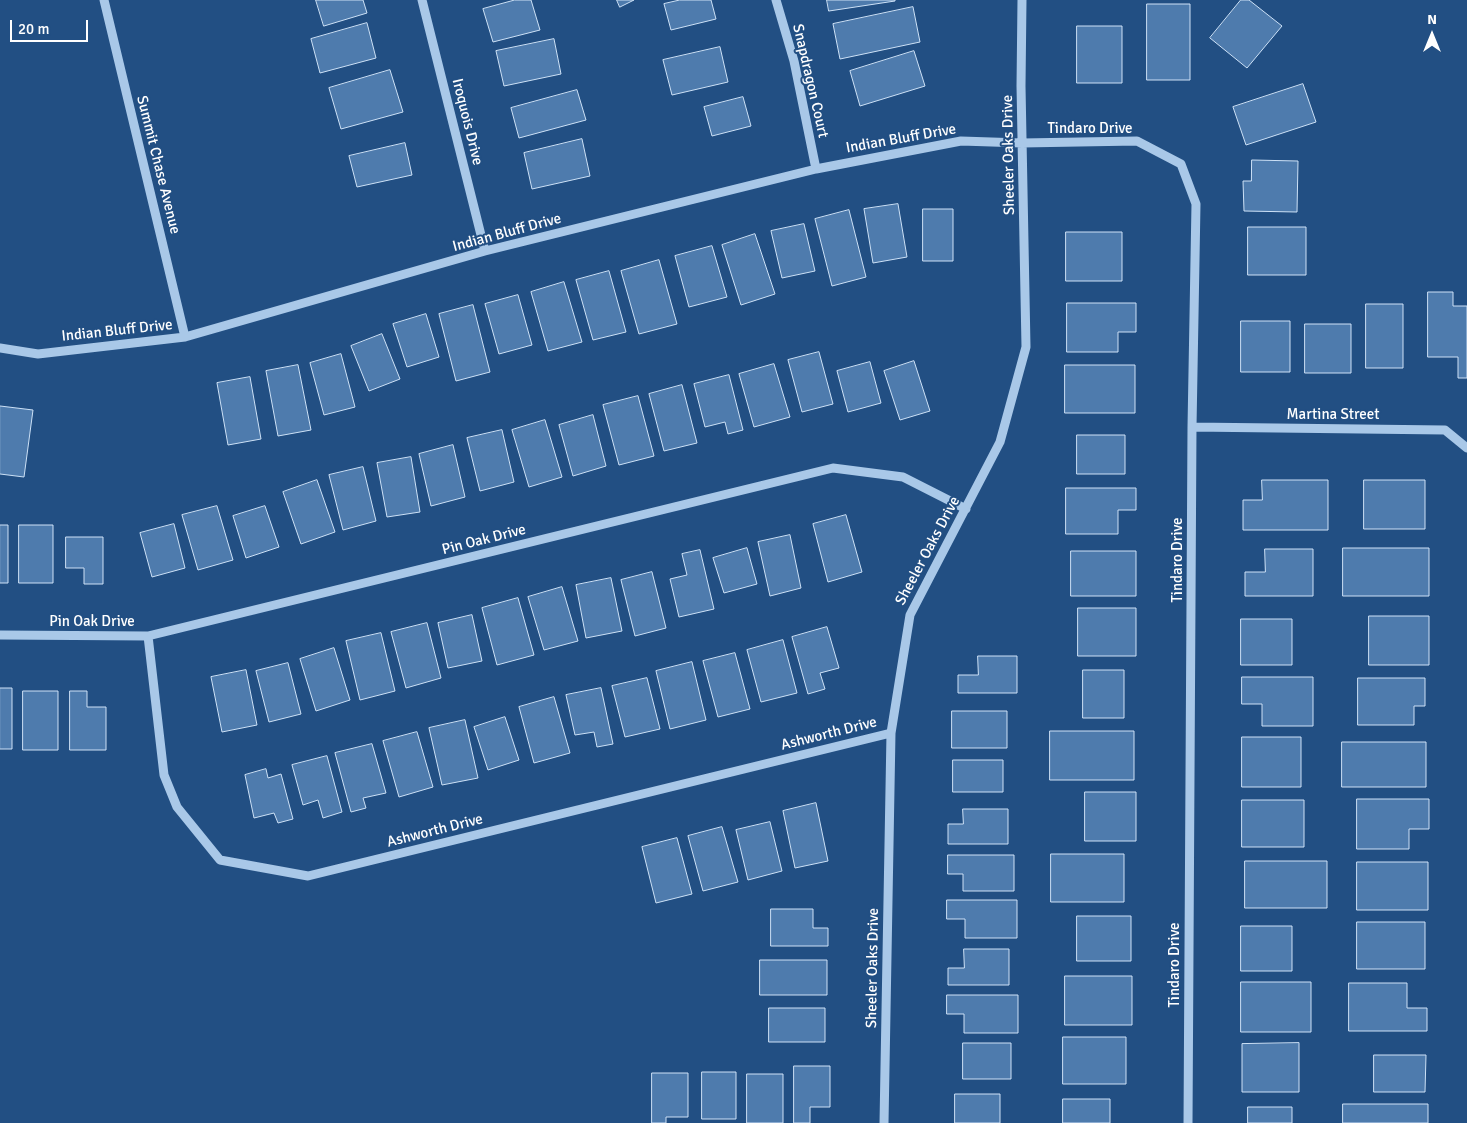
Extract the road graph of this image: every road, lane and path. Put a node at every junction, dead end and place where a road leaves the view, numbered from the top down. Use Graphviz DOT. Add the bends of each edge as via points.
graph roads {
  1 [pos="104,0"];
  2 [pos="422,0"];
  3 [pos="776,0"];
  4 [pos="1022,0"];
  5 [pos="1022,143"];
  6 [pos="816,169"];
  7 [pos="485,251"];
  8 [pos="185,337"];
  9 [pos="0,348"];
  10 [pos="1192,427"];
  11 [pos="1467,448"];
  12 [pos="966,509"];
  13 [pos="0,635"];
  14 [pos="148,636"];
  15 [pos="891,733"];
  16 [pos="884,1123"];
  17 [pos="1188,1123"];
  1 -- 8 [label="street, Summit Chase Avenue"];
  2 -- 7 [label="street, Iroquois Drive"];
  3 -- 6 [label="street, Snapdragon Court" via="794,61"];
  4 -- 5 [label="street, Sheeler Oaks Drive"];
  5 -- 6 [label="street, Indian Bluff Drive" via="961,141"];
  5 -- 10 [label="street, Tindaro Drive" via="1137,141 1180,164 1196,204"];
  5 -- 12 [label="street, Sheeler Oaks Drive" via="1026,347 1000,442"];
  6 -- 7 [label="street, Indian Bluff Drive"];
  7 -- 8 [label="street, Indian Bluff Drive"];
  8 -- 9 [label="street, Indian Bluff Drive" via="38,354"];
  10 -- 11 [label="street, Martina Street" via="1445,430"];
  10 -- 17 [label="street, Tindaro Drive"];
  12 -- 14 [label="street, Pin Oak Drive" via="904,477 833,468"];
  12 -- 15 [label="street, Sheeler Oaks Drive" via="910,615"];
  13 -- 14 [label="street, Pin Oak Drive"];
  14 -- 15 [label="street, Ashworth Drive" via="164,775 177,807 220,860 308,876"];
  15 -- 16 [label="street, Sheeler Oaks Drive"];
}
